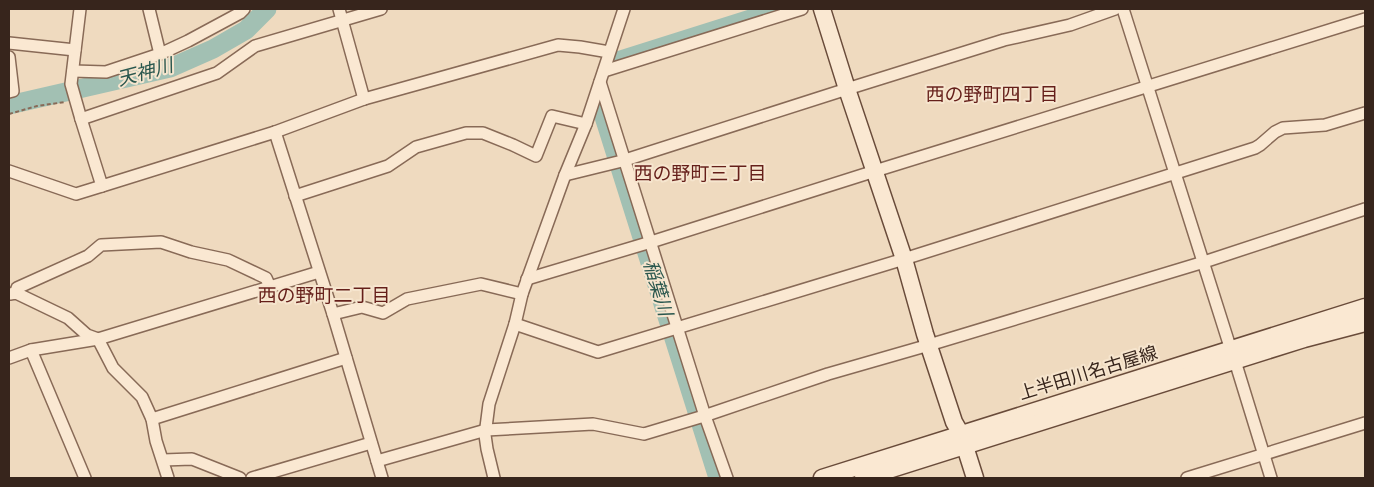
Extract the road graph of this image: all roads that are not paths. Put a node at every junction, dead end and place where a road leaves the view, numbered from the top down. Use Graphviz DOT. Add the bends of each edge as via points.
graph roads {
  1 [pos="80,9"];
  2 [pos="149,9"];
  3 [pos="244,9"];
  4 [pos="381,9"];
  5 [pos="624,9"];
  6 [pos="802,9"];
  7 [pos="822,9"];
  8 [pos="1115,9"];
  9 [pos="1123,9"];
  10 [pos="340,14"];
  11 [pos="1365,19"];
  12 [pos="9,43"];
  13 [pos="75,50"];
  14 [pos="609,52"];
  15 [pos="160,54"];
  16 [pos="9,57"];
  17 [pos="73,71"];
  18 [pos="602,76"];
  19 [pos="1148,86"];
  20 [pos="847,89"];
  21 [pos="9,92"];
  22 [pos="364,99"];
  23 [pos="1365,113"];
  24 [pos="81,119"];
  25 [pos="586,124"];
  26 [pos="275,132"];
  27 [pos="620,161"];
  28 [pos="9,171"];
  29 [pos="875,171"];
  30 [pos="1176,172"];
  31 [pos="565,175"];
  32 [pos="102,186"];
  33 [pos="295,196"];
  34 [pos="1365,210"];
  35 [pos="651,242"];
  36 [pos="904,259"];
  37 [pos="1204,262"];
  38 [pos="319,272"];
  39 [pos="527,279"];
  40 [pos="270,287"];
  41 [pos="12,293"];
  42 [pos="522,294"];
  43 [pos="1365,307"];
  44 [pos="333,314"];
  45 [pos="1365,323"];
  46 [pos="515,324"];
  47 [pos="673,329"];
  48 [pos="98,339"];
  49 [pos="928,345"];
  50 [pos="31,350"];
  51 [pos="1233,355"];
  52 [pos="9,358"];
  53 [pos="346,358"];
  54 [pos="701,417"];
  55 [pos="152,419"];
  56 [pos="1365,423"];
  57 [pos="486,430"];
  58 [pos="963,440"];
  59 [pos="372,443"];
  60 [pos="1264,455"];
  61 [pos="163,460"];
  62 [pos="377,461"];
  63 [pos="85,478"];
  64 [pos="168,478"];
  65 [pos="240,478"];
  66 [pos="252,478"];
  67 [pos="382,478"];
  68 [pos="494,478"];
  69 [pos="726,478"];
  70 [pos="822,478"];
  71 [pos="863,478"];
  72 [pos="975,478"];
  73 [pos="1187,478"];
  74 [pos="1271,478"];
  1 -- 13 [label="street"];
  2 -- 15 [label="street"];
  3 -- 15 [label="street"];
  4 -- 10 [label="street"];
  5 -- 14 [label="street"];
  6 -- 18 [label="street"];
  7 -- 20 [label="main road"];
  8 -- 20 [label="street"];
  9 -- 19 [label="street"];
  10 -- 22 [label="street"];
  10 -- 24 [label="street" via="256,46 218,73"];
  11 -- 19 [label="street"];
  12 -- 13 [label="street"];
  13 -- 17 [label="street"];
  14 -- 18 [label="street"];
  14 -- 22 [label="street" via="558,45"];
  15 -- 17 [label="street" via="106,72"];
  16 -- 21 [label="street" via="13,91"];
  17 -- 24 [label="street" via="71,84"];
  18 -- 25 [label="street"];
  18 -- 27 [label="street"];
  19 -- 29 [label="street"];
  19 -- 30 [label="street"];
  20 -- 27 [label="street"];
  20 -- 29 [label="main road"];
  22 -- 26 [label="street"];
  23 -- 30 [label="street" via="1325,125 1284,128 1255,148"];
  24 -- 32 [label="street"];
  25 -- 31 [label="street"];
  25 -- 33 [label="street" via="552,116 536,156 483,134 466,133 416,147 388,166"];
  26 -- 32 [label="street"];
  26 -- 33 [label="street"];
  27 -- 31 [label="street"];
  27 -- 35 [label="street"];
  28 -- 32 [label="street" via="76,194"];
  29 -- 35 [label="street"];
  29 -- 36 [label="main road"];
  30 -- 36 [label="street"];
  30 -- 37 [label="street"];
  31 -- 39 [label="street"];
  33 -- 38 [label="street"];
  34 -- 37 [label="street"];
  35 -- 39 [label="street"];
  35 -- 47 [label="street"];
  36 -- 47 [label="street"];
  36 -- 49 [label="main road"];
  37 -- 49 [label="street"];
  37 -- 51 [label="street"];
  38 -- 40 [label="street"];
  38 -- 44 [label="street"];
  39 -- 42 [label="street"];
  40 -- 41 [label="street" via="266,278 228,260 161,242 101,245 88,256"];
  40 -- 48 [label="street"];
  41 -- 48 [label="street" via="63,315"];
  42 -- 44 [label="street" via="481,284 407,299 383,313 362,307"];
  42 -- 46 [label="street"];
  43 -- 51 [label="main road, 上半田川名古屋線"];
  44 -- 53 [label="street"];
  45 -- 51 [label="main road, 上半田川名古屋線"];
  46 -- 47 [label="street" via="598,352"];
  46 -- 57 [label="street" via="489,404"];
  47 -- 54 [label="street"];
  48 -- 50 [label="street"];
  48 -- 55 [label="street" via="113,368 142,397"];
  49 -- 54 [label="street" via="828,374"];
  49 -- 58 [label="main road"];
  50 -- 52 [label="street"];
  50 -- 63 [label="street"];
  51 -- 58 [label="main road, 上半田川名古屋線"];
  51 -- 60 [label="street"];
  53 -- 55 [label="street"];
  53 -- 59 [label="street"];
  54 -- 57 [label="street" via="644,434 593,424"];
  54 -- 69 [label="street"];
  55 -- 61 [label="street"];
  56 -- 60 [label="street"];
  57 -- 62 [label="street"];
  57 -- 68 [label="street" via="486,449"];
  58 -- 70 [label="main road, 上半田川名古屋線"];
  58 -- 71 [label="main road, 上半田川名古屋線"];
  58 -- 72 [label="main road"];
  59 -- 62 [label="street"];
  59 -- 66 [label="street"];
  60 -- 73 [label="street"];
  60 -- 74 [label="street"];
  61 -- 64 [label="street"];
  61 -- 65 [label="street" via="192,459"];
  62 -- 67 [label="street"];
}
